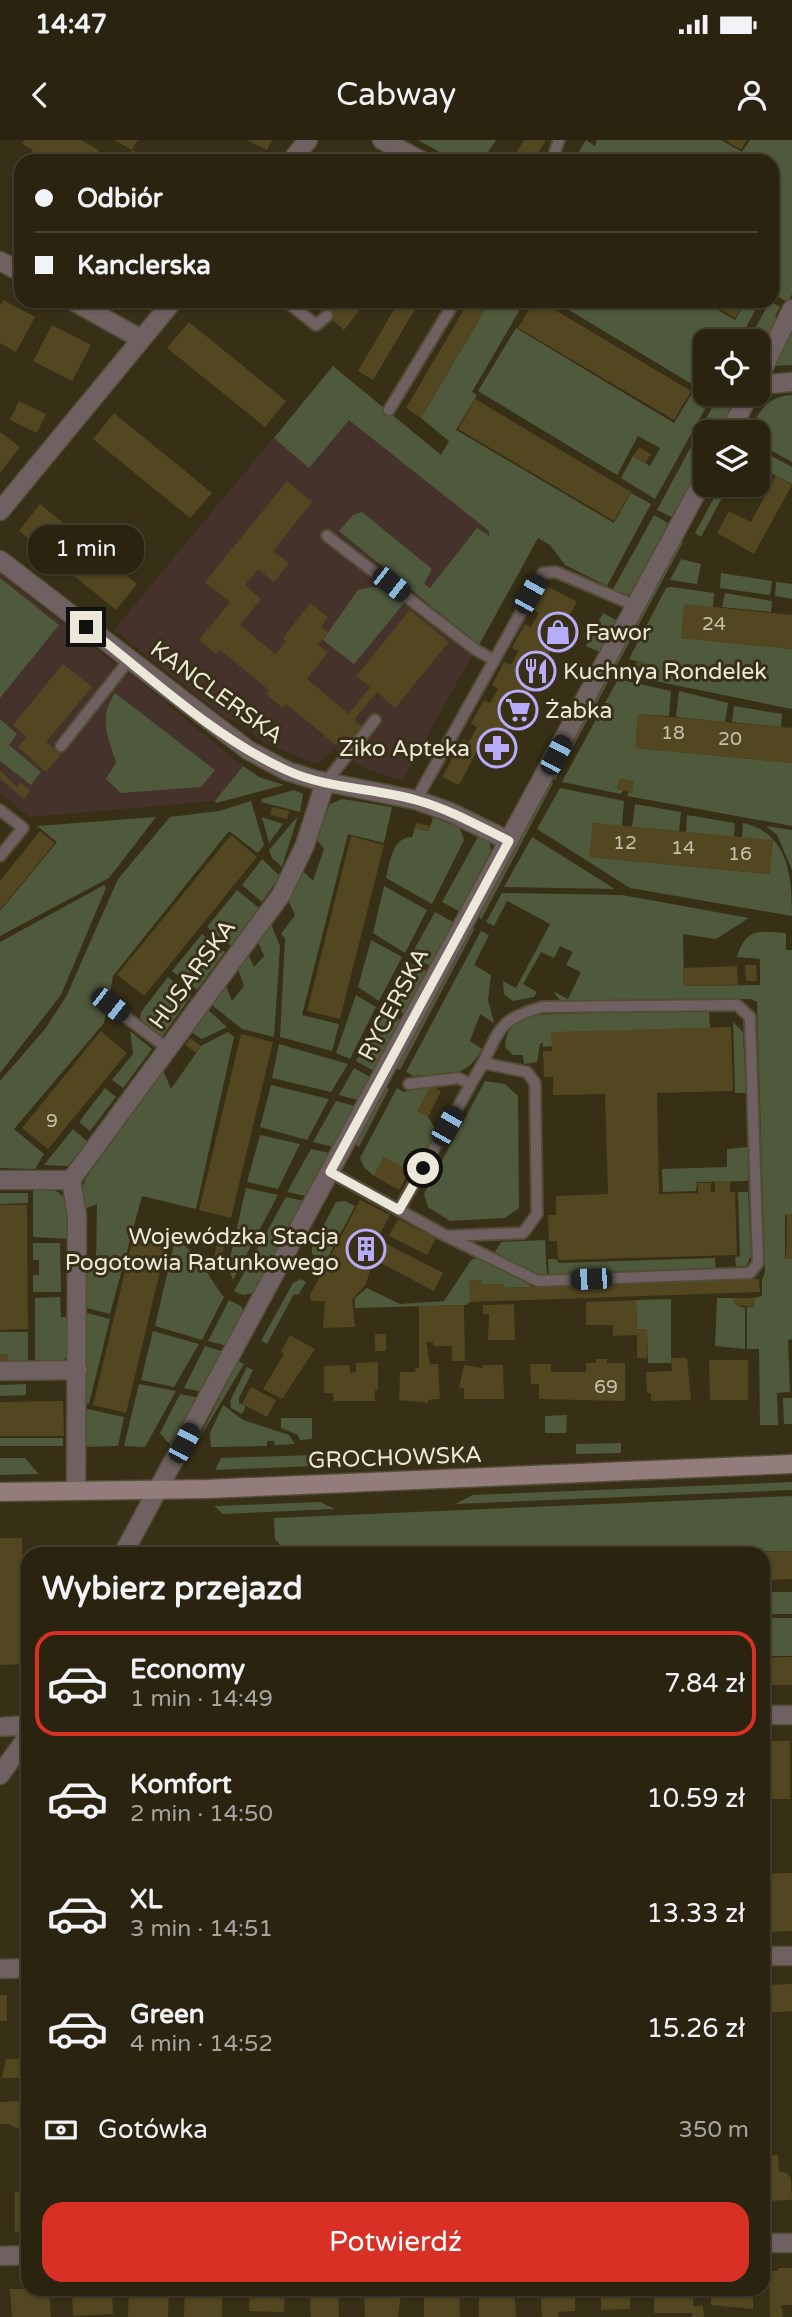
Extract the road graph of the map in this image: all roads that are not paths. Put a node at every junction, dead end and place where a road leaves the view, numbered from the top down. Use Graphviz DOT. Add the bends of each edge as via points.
graph roads {
  1 [pos="308,140"];
  2 [pos="382,140"];
  3 [pos="297,154"];
  4 [pos="409,154"];
  5 [pos="86,308"];
  6 [pos="167,308"];
  7 [pos="295,308"];
  8 [pos="451,308"];
  9 [pos="792,309"];
  10 [pos="327,316"];
  11 [pos="141,339"];
  12 [pos="770,354"];
  13 [pos="792,382"];
  14 [pos="770,384"];
  15 [pos="389,410"];
  16 [pos="694,497"];
  17 [pos="0,511"];
  18 [pos="327,536"];
  19 [pos="0,559"];
  20 [pos="636,606"];
  21 [pos="130,660"];
  22 [pos="494,660"];
  23 [pos="375,719"];
  24 [pos="61,746"];
  25 [pos="325,783"];
  26 [pos="416,800"];
  27 [pos="0,810"];
  28 [pos="509,841"];
  29 [pos="0,856"];
  30 [pos="110,1005"];
  31 [pos="167,1048"];
  32 [pos="483,1063"];
  33 [pos="409,1084"];
  34 [pos="471,1084"];
  35 [pos="330,1172"];
  36 [pos="0,1180"];
  37 [pos="71,1180"];
  38 [pos="399,1210"];
  39 [pos="446,1236"];
  40 [pos="78,1370"];
  41 [pos="0,1371"];
  42 [pos="792,1464"];
  43 [pos="159,1490"];
  44 [pos="76,1491"];
  45 [pos="0,1492"];
  46 [pos="127,1547"];
  47 [pos="770,1715"];
  48 [pos="792,1715"];
  49 [pos="21,1726"];
  50 [pos="0,1727"];
  51 [pos="21,1746"];
  52 [pos="0,1775"];
  53 [pos="770,1956"];
  54 [pos="792,1956"];
  55 [pos="21,1968"];
  56 [pos="0,1969"];
  57 [pos="770,2243"];
  58 [pos="792,2243"];
  59 [pos="21,2255"];
  60 [pos="0,2256"];
  1 -- 3 [label="street"];
  2 -- 4 [label="street"];
  5 -- 11 [label="street"];
  6 -- 11 [label="street"];
  7 -- 10 [label="lane" via="316,325"];
  8 -- 15 [label="lane"];
  9 -- 12 [label="street"];
  11 -- 17 [label="street"];
  13 -- 14 [label="street"];
  16 -- 20 [label="street, RYCERSKA"];
  18 -- 22 [label="lane"];
  19 -- 21 [label="street, KANCLERSKA"];
  20 -- 22 [label="lane" via="556,572 543,573"];
  20 -- 28 [label="street, RYCERSKA"];
  21 -- 24 [label="lane"];
  21 -- 25 [label="street, KANCLERSKA" via="248,750 288,771"];
  22 -- 26 [label="lane"];
  23 -- 25 [label="lane"];
  25 -- 26 [label="street, KANCLERSKA"];
  25 -- 31 [label="street, HUSARSKA" via="305,845 284,890"];
  26 -- 28 [label="street, KANCLERSKA"];
  27 -- 29 [label="lane" via="23,828"];
  28 -- 35 [label="street, RYCERSKA"];
  30 -- 31 [label="lane"];
  31 -- 37 [label="street, HUSARSKA"];
  32 -- 34 [label="lane"];
  32 -- 39 [label="lane" via="527,1072 535,1083 537,1214 523,1233"];
  32 -- 39 [label="lane" via="508,1020 542,1007 737,1005 750,1017 758,1263 750,1273 538,1281"];
  33 -- 34 [label="lane" via="458,1078"];
  34 -- 38 [label="lane"];
  35 -- 38 [label="lane"];
  35 -- 43 [label="street, RYCERSKA"];
  36 -- 37 [label="street"];
  37 -- 40 [label="street" via="77,1216"];
  38 -- 39 [label="lane"];
  40 -- 41 [label="street"];
  40 -- 44 [label="street"];
  42 -- 43 [label="street, GROCHOWSKA"];
  43 -- 44 [label="street, GROCHOWSKA"];
  43 -- 46 [label="street, RYCERSKA"];
  44 -- 45 [label="street, GROCHOWSKA"];
  47 -- 48 [label="street"];
  49 -- 50 [label="street"];
  51 -- 52 [label="street"];
  53 -- 54 [label="street"];
  55 -- 56 [label="street"];
  57 -- 58 [label="street"];
  59 -- 60 [label="street"];
}
